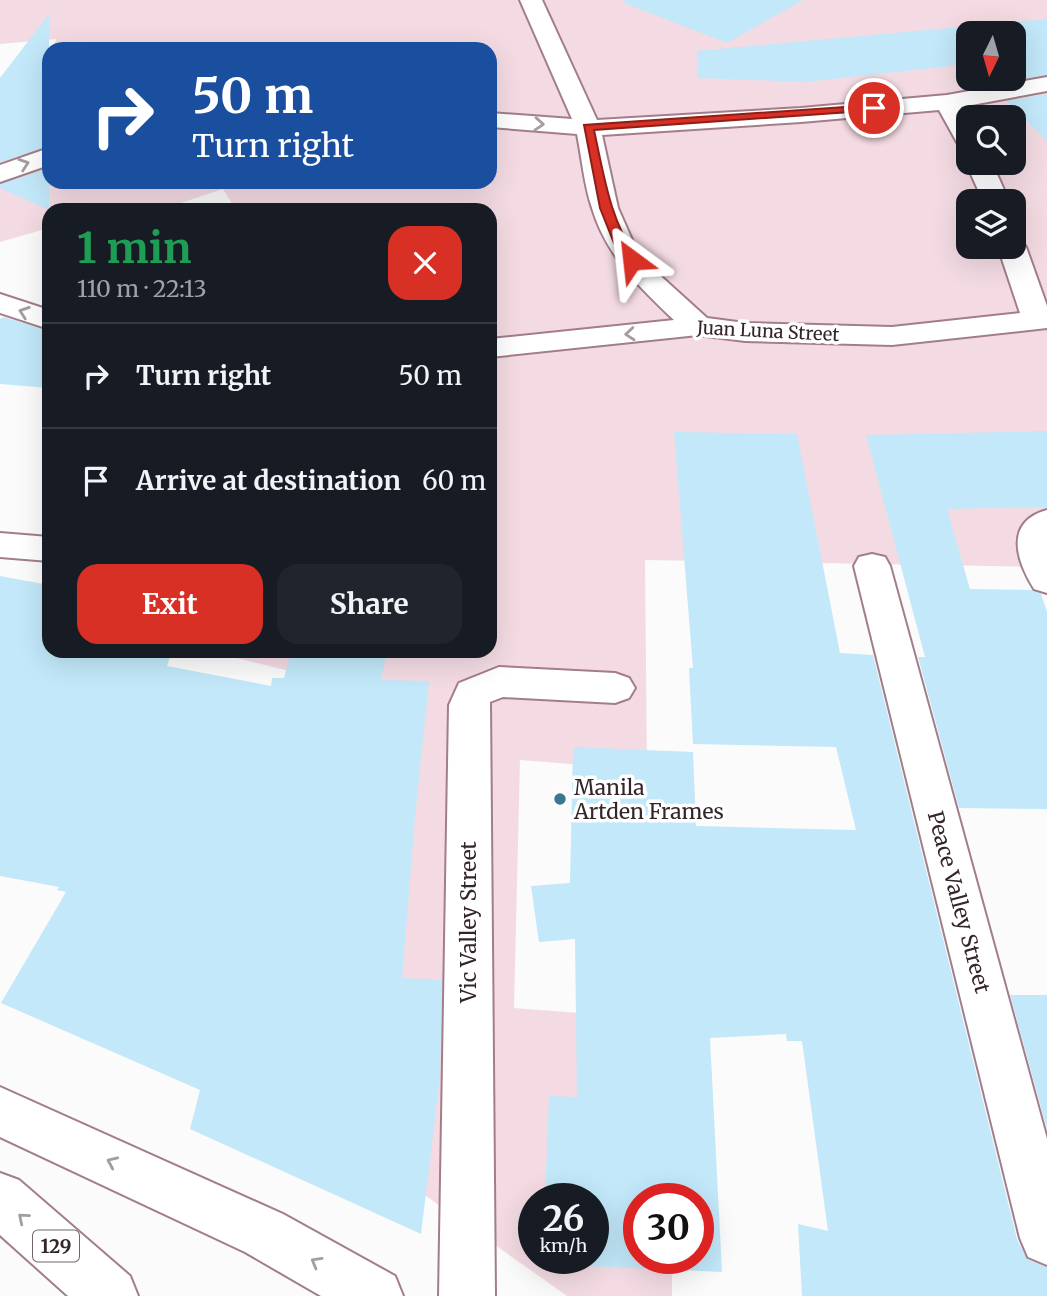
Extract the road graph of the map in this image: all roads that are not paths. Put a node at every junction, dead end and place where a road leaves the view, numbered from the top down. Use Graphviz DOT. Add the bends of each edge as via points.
graph roads {
  1 [pos="531,0"];
  2 [pos="1047,84"];
  3 [pos="947,102"];
  4 [pos="956,119"];
  5 [pos="497,121"];
  6 [pos="588,128"];
  7 [pos="42,159"];
  8 [pos="0,174"];
  9 [pos="1017,259"];
  10 [pos="0,303"];
  11 [pos="42,318"];
  12 [pos="1042,319"];
  13 [pos="698,326"];
  14 [pos="497,347"];
  15 [pos="1047,522"];
  16 [pos="0,545"];
  17 [pos="42,548"];
  18 [pos="872,566"];
  19 [pos="1047,580"];
  20 [pos="615,688"];
  21 [pos="0,1111"];
  22 [pos="0,1199"];
  23 [pos="1047,1238"];
  24 [pos="110,1296"];
  25 [pos="375,1296"];
  26 [pos="467,1296"];
  1 -- 6 [label="street"];
  2 -- 3 [label="street"];
  3 -- 4 [label="street"];
  3 -- 6 [label="street"];
  5 -- 6 [label="street, one-way"];
  6 -- 13 [label="street" via="605,208 620,243 643,276"];
  8 -- 7 [label="street, one-way"];
  9 -- 12 [label="street"];
  11 -- 10 [label="street, one-way"];
  12 -- 13 [label="street, Juan Luna Street" via="892,336 745,332"];
  13 -- 14 [label="street, Juan Luna Street, one-way"];
  15 -- 19 [label="street" via="1036,531 1035,551"];
  16 -- 17 [label="street"];
  18 -- 23 [label="street, Peace Valley Street"];
  20 -- 26 [label="street, Vic Valley Street" via="499,682 472,693 469,705"];
  25 -- 21 [label="street, one-way" via="264,1233"];
  24 -- 22 [label="street, 129, one-way"];
}
